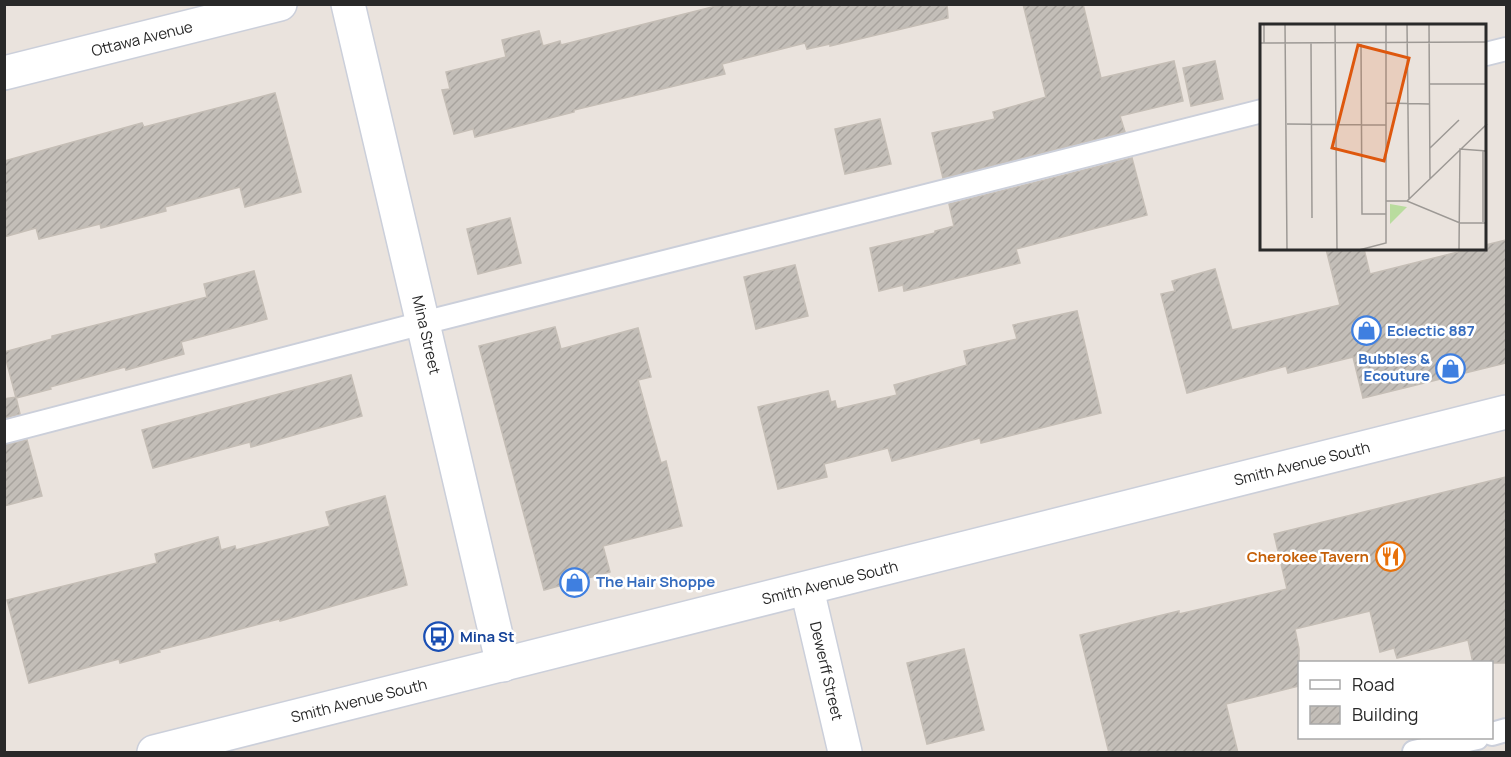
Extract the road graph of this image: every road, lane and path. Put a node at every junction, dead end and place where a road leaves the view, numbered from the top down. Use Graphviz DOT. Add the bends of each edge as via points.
graph roads {
  1 [pos="280,4"];
  2 [pos="348,4"];
  3 [pos="1506,49"];
  4 [pos="1487,54"];
  5 [pos="4,73"];
  6 [pos="1260,112"];
  7 [pos="423,323"];
  8 [pos="1506,412"];
  9 [pos="4,432"];
  10 [pos="807,589"];
  11 [pos="503,665"];
  12 [pos="1472,739"];
  13 [pos="154,753"];
  14 [pos="845,753"];
  15 [pos="1414,753"];
  1 -- 5 [label="main road, Ottawa Avenue"];
  2 -- 7 [label="main road, Mina Street"];
  3 -- 4 [label="lane"];
  6 -- 7 [label="lane"];
  7 -- 9 [label="lane"];
  7 -- 11 [label="main road, Mina Street"];
  8 -- 10 [label="main road, Smith Avenue South"];
  10 -- 11 [label="main road, Smith Avenue South"];
  10 -- 14 [label="main road, Dewerff Street"];
  11 -- 13 [label="main road, Smith Avenue South"];
  12 -- 15 [label="lane"];
}
